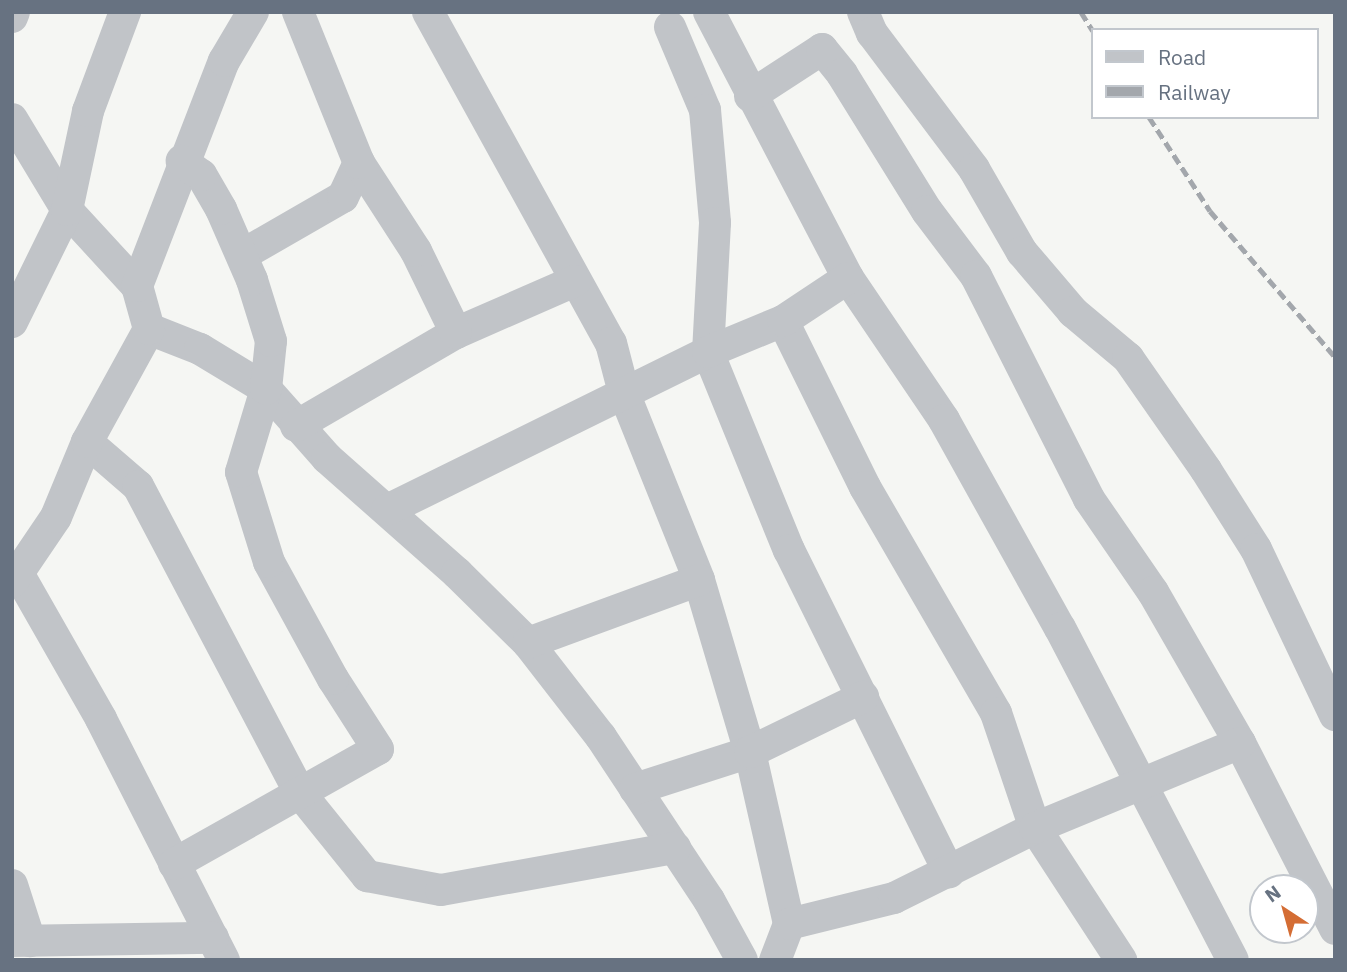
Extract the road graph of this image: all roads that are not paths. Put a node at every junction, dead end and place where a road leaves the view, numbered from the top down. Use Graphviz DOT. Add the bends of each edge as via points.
graph roads {
  1 [pos="14,12"];
  2 [pos="125,12"];
  3 [pos="253,12"];
  4 [pos="298,12"];
  5 [pos="428,12"];
  6 [pos="709,12"];
  7 [pos="863,12"];
  8 [pos="12,17"];
  9 [pos="670,27"];
  10 [pos="750,96"];
  11 [pos="12,119"];
  12 [pos="182,161"];
  13 [pos="359,163"];
  14 [pos="67,210"];
  15 [pos="242,255"];
  16 [pos="848,278"];
  17 [pos="575,281"];
  18 [pos="136,286"];
  19 [pos="783,321"];
  20 [pos="12,322"];
  21 [pos="149,329"];
  22 [pos="456,333"];
  23 [pos="708,352"];
  24 [pos="266,389"];
  25 [pos="624,393"];
  26 [pos="296,426"];
  27 [pos="87,442"];
  28 [pos="387,510"];
  29 [pos="15,579"];
  30 [pos="699,580"];
  31 [pos="528,643"];
  32 [pos="863,697"];
  33 [pos="1335,715"];
  34 [pos="1240,743"];
  35 [pos="750,752"];
  36 [pos="1138,784"];
  37 [pos="635,789"];
  38 [pos="300,793"];
  39 [pos="1035,828"];
  40 [pos="675,848"];
  41 [pos="174,864"];
  42 [pos="949,873"];
  43 [pos="12,885"];
  44 [pos="789,924"];
  45 [pos="1335,929"];
  46 [pos="21,941"];
  47 [pos="218,949"];
  48 [pos="742,960"];
  49 [pos="775,960"];
  50 [pos="1121,960"];
  51 [pos="1233,960"];
  1 -- 8 [label="street"];
  2 -- 14 [label="street" via="88,111"];
  3 -- 12 [label="street" via="224,61"];
  4 -- 13 [label="street"];
  5 -- 17 [label="street"];
  6 -- 10 [label="street"];
  7 -- 33 [label="street" via="872,33 975,169 1022,252 1073,312 1128,358 1206,470 1256,549"];
  9 -- 23 [label="street" via="705,110 715,223"];
  10 -- 16 [label="street"];
  10 -- 34 [label="street" via="822,49 842,74 927,211 976,276 1089,499 1153,592"];
  11 -- 14 [label="street"];
  12 -- 15 [label="street" via="201,175"];
  12 -- 18 [label="street"];
  13 -- 15 [label="street" via="343,197"];
  13 -- 22 [label="street" via="416,251"];
  14 -- 18 [label="street"];
  14 -- 20 [label="street"];
  15 -- 24 [label="street" via="271,341"];
  16 -- 19 [label="street"];
  16 -- 36 [label="street" via="943,420 1060,628"];
  17 -- 22 [label="street"];
  17 -- 25 [label="street" via="611,343"];
  18 -- 21 [label="street"];
  19 -- 23 [label="street"];
  19 -- 39 [label="street" via="865,487 996,713"];
  21 -- 24 [label="street" via="200,349"];
  21 -- 27 [label="street"];
  22 -- 26 [label="street"];
  23 -- 25 [label="street"];
  23 -- 32 [label="street" via="789,550"];
  24 -- 26 [label="street"];
  24 -- 38 [label="street" via="241,472 269,562 333,680 378,749"];
  25 -- 28 [label="street"];
  25 -- 30 [label="street"];
  26 -- 28 [label="street"];
  27 -- 29 [label="street" via="56,517"];
  27 -- 38 [label="street" via="138,486"];
  28 -- 31 [label="street"];
  29 -- 41 [label="street" via="101,719"];
  30 -- 31 [label="street"];
  30 -- 35 [label="street"];
  31 -- 37 [label="street"];
  32 -- 35 [label="street"];
  32 -- 42 [label="street"];
  34 -- 36 [label="street"];
  34 -- 45 [label="street"];
  35 -- 37 [label="street"];
  35 -- 44 [label="street"];
  36 -- 39 [label="street"];
  36 -- 51 [label="street"];
  37 -- 40 [label="street"];
  38 -- 40 [label="street" via="368,876 442,890"];
  38 -- 41 [label="street"];
  39 -- 42 [label="street"];
  39 -- 50 [label="street"];
  40 -- 48 [label="street"];
  41 -- 47 [label="street"];
  42 -- 44 [label="street" via="894,898"];
  43 -- 46 [label="street"];
  44 -- 49 [label="street"];
  46 -- 47 [label="street"];
}
